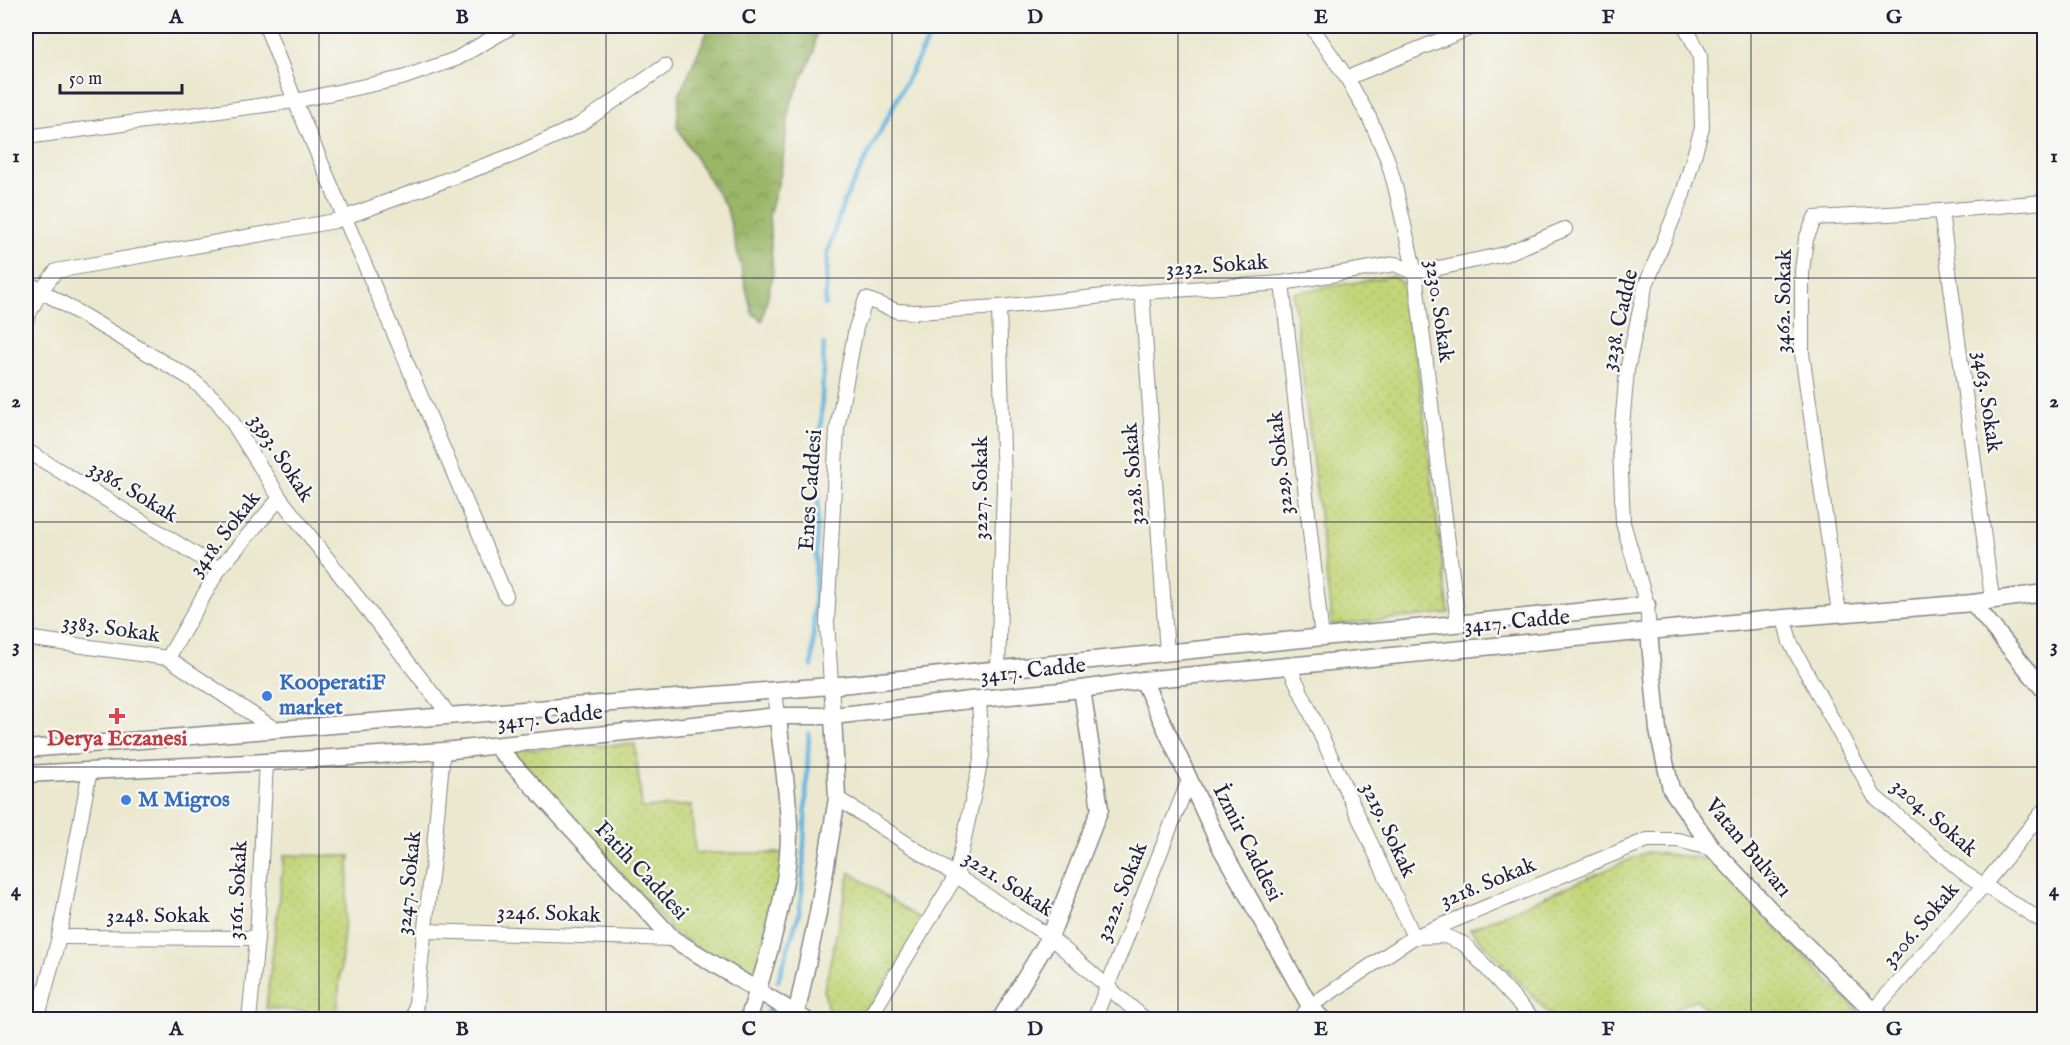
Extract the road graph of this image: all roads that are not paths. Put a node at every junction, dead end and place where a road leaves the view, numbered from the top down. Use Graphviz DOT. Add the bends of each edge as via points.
graph roads {
  1 [pos="266,26"];
  2 [pos="513,26"];
  3 [pos="1311,26"];
  4 [pos="1475,26"];
  5 [pos="1686,26"];
  6 [pos="665,66"];
  7 [pos="1347,78"];
  8 [pos="295,101"];
  9 [pos="26,137"];
  10 [pos="2044,202"];
  11 [pos="1941,211"];
  12 [pos="345,218"];
  13 [pos="1565,229"];
  14 [pos="1415,273"];
  15 [pos="26,282"];
  16 [pos="1282,283"];
  17 [pos="40,292"];
  18 [pos="1142,292"];
  19 [pos="866,299"];
  20 [pos="999,307"];
  21 [pos="26,320"];
  22 [pos="26,450"];
  23 [pos="280,498"];
  24 [pos="219,569"];
  25 [pos="2044,593"];
  26 [pos="506,596"];
  27 [pos="1992,599"];
  28 [pos="1973,603"];
  29 [pos="1647,605"];
  30 [pos="1839,613"];
  31 [pos="1784,618"];
  32 [pos="1458,624"];
  33 [pos="1649,632"];
  34 [pos="26,638"];
  35 [pos="1322,638"];
  36 [pos="1167,653"];
  37 [pos="168,658"];
  38 [pos="1289,666"];
  39 [pos="998,669"];
  40 [pos="1143,680"];
  41 [pos="830,686"];
  42 [pos="1082,689"];
  43 [pos="2044,690"];
  44 [pos="775,691"];
  45 [pos="979,699"];
  46 [pos="450,716"];
  47 [pos="778,716"];
  48 [pos="833,716"];
  49 [pos="276,730"];
  50 [pos="496,746"];
  51 [pos="26,749"];
  52 [pos="443,751"];
  53 [pos="266,762"];
  54 [pos="90,770"];
  55 [pos="26,774"];
  56 [pos="1189,780"];
  57 [pos="837,798"];
  58 [pos="2044,810"];
  59 [pos="1713,849"];
  60 [pos="956,876"];
  61 [pos="1984,885"];
  62 [pos="2044,922"];
  63 [pos="425,931"];
  64 [pos="1414,936"];
  65 [pos="59,937"];
  66 [pos="1050,937"];
  67 [pos="257,938"];
  68 [pos="673,939"];
  69 [pos="1108,986"];
  70 [pos="758,990"];
  71 [pos="1310,1006"];
  72 [pos="1877,1015"];
  73 [pos="799,1018"];
  74 [pos="37,1020"];
  75 [pos="249,1020"];
  76 [pos="414,1020"];
  77 [pos="748,1020"];
  78 [pos="868,1020"];
  79 [pos="1000,1020"];
  80 [pos="1094,1020"];
  81 [pos="1146,1020"];
  82 [pos="1299,1020"];
  83 [pos="1323,1020"];
  84 [pos="1534,1020"];
  1 -- 8 [label="street"];
  2 -- 8 [label="street" via="456,59 402,78"];
  3 -- 7 [label="street, 3230. Sokak"];
  4 -- 7 [label="street"];
  5 -- 29 [label="street, 3238. Cadde" via="1700,55 1702,128 1683,195 1645,287 1627,370 1620,448 1623,524"];
  6 -- 12 [label="street" via="579,125 516,154"];
  7 -- 14 [label="street, 3230. Sokak" via="1387,158"];
  8 -- 9 [label="street"];
  8 -- 12 [label="street"];
  10 -- 11 [label="street, 3462. Sokak"];
  11 -- 27 [label="street, 3463. Sokak"];
  11 -- 30 [label="street, 3462. Sokak" via="1815,218 1806,239 1802,353"];
  12 -- 17 [label="street" via="56,271"];
  12 -- 26 [label="street"];
  13 -- 14 [label="street, 3232. Sokak" via="1505,254"];
  14 -- 16 [label="street, 3232. Sokak" via="1395,264"];
  14 -- 32 [label="street, 3230. Sokak"];
  15 -- 17 [label="street, 3393. Sokak"];
  16 -- 18 [label="street, 3232. Sokak"];
  16 -- 35 [label="street, 3229. Sokak"];
  17 -- 21 [label="street"];
  17 -- 23 [label="street, 3393. Sokak" via="190,378 217,401"];
  18 -- 20 [label="street, 3232. Sokak"];
  18 -- 36 [label="street, 3228. Sokak"];
  19 -- 20 [label="street, 3232. Sokak" via="897,311"];
  19 -- 41 [label="street, Enes Caddesi" via="856,328 837,429 827,622"];
  20 -- 39 [label="street, 3227. Sokak" via="1004,488"];
  22 -- 24 [label="street, 3386. Sokak"];
  23 -- 24 [label="street, 3418. Sokak"];
  23 -- 46 [label="street, 3393. Sokak"];
  24 -- 37 [label="street, 3418. Sokak"];
  25 -- 27 [label="street, 3417. Cadde"];
  27 -- 28 [label="street, 3417. Cadde"];
  28 -- 30 [label="street, 3417. Cadde"];
  28 -- 43 [label="street"];
  29 -- 32 [label="street, 3417. Cadde"];
  29 -- 33 [label="street, 3238. Cadde"];
  30 -- 31 [label="street, 3417. Cadde"];
  31 -- 33 [label="street, 3417. Cadde"];
  31 -- 61 [label="street, 3204. Sokak" via="1790,642 1874,796 1964,873"];
  32 -- 35 [label="street, 3417. Cadde"];
  33 -- 38 [label="street, 3417. Cadde"];
  33 -- 59 [label="street, Vatan Bulvarı" via="1658,730 1671,789"];
  34 -- 37 [label="street, 3383. Sokak"];
  35 -- 36 [label="street, 3417. Cadde"];
  36 -- 39 [label="street, 3417. Cadde"];
  37 -- 49 [label="street, 3383. Sokak"];
  38 -- 40 [label="street, 3417. Cadde"];
  38 -- 64 [label="street, 3219. Sokak"];
  39 -- 41 [label="street, 3417. Cadde"];
  40 -- 42 [label="street, 3417. Cadde"];
  40 -- 56 [label="street, İzmir Caddesi"];
  41 -- 44 [label="street, 3417. Cadde"];
  41 -- 48 [label="street, Enes Caddesi"];
  42 -- 45 [label="street, 3417. Cadde"];
  42 -- 66 [label="street" via="1100,809"];
  44 -- 46 [label="street, 3417. Cadde"];
  44 -- 47 [label="street"];
  45 -- 48 [label="street, 3417. Cadde"];
  45 -- 60 [label="street" via="982,755"];
  46 -- 49 [label="street, 3417. Cadde"];
  47 -- 48 [label="street, 3417. Cadde"];
  47 -- 50 [label="street, 3417. Cadde"];
  47 -- 70 [label="street" via="788,853 784,890"];
  48 -- 57 [label="street"];
  49 -- 51 [label="street, 3417. Cadde"];
  50 -- 52 [label="street, 3417. Cadde"];
  50 -- 68 [label="street, Fatih Caddesi"];
  52 -- 53 [label="street, 3417. Cadde"];
  52 -- 63 [label="street, 3247. Sokak"];
  53 -- 54 [label="street, 3417. Cadde"];
  53 -- 67 [label="street, 3161. Sokak"];
  54 -- 55 [label="street, 3417. Cadde"];
  54 -- 65 [label="street"];
  56 -- 69 [label="street, 3222. Sokak"];
  56 -- 71 [label="street, İzmir Caddesi" via="1221,848"];
  57 -- 60 [label="street, 3221. Sokak"];
  57 -- 73 [label="street"];
  58 -- 61 [label="street, 3206. Sokak"];
  59 -- 64 [label="street, 3218. Sokak" via="1678,840 1647,840"];
  59 -- 72 [label="street, Vatan Bulvarı"];
  60 -- 66 [label="street, 3221. Sokak"];
  60 -- 78 [label="street"];
  61 -- 62 [label="street, 3204. Sokak"];
  61 -- 72 [label="street, 3206. Sokak"];
  63 -- 68 [label="street, 3246. Sokak"];
  63 -- 76 [label="street, 3247. Sokak"];
  64 -- 71 [label="street, 3218. Sokak"];
  64 -- 84 [label="street" via="1445,936 1464,944"];
  65 -- 67 [label="street, 3248. Sokak"];
  65 -- 74 [label="street"];
  66 -- 69 [label="street, 3221. Sokak"];
  66 -- 79 [label="street"];
  67 -- 75 [label="street, 3161. Sokak"];
  68 -- 70 [label="street, Fatih Caddesi"];
  69 -- 80 [label="street, 3222. Sokak"];
  69 -- 81 [label="street, 3221. Sokak"];
  70 -- 73 [label="street, Fatih Caddesi"];
  70 -- 77 [label="street"];
  71 -- 82 [label="street, 3218. Sokak"];
  71 -- 83 [label="street, İzmir Caddesi"];
}
